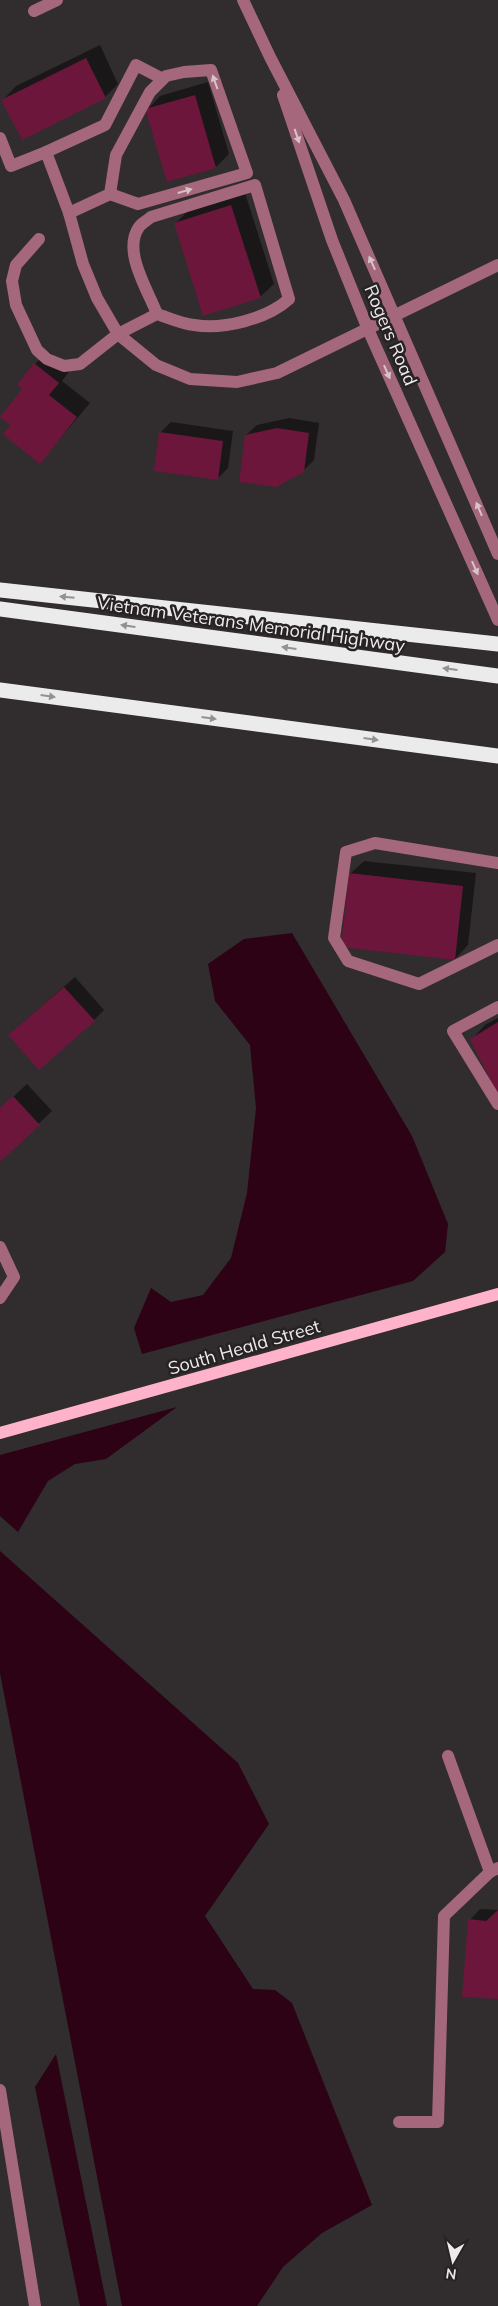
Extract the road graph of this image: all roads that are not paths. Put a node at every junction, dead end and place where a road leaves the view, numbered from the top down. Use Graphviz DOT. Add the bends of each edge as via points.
graph roads {
  1 [pos="57,0"];
  2 [pos="243,0"];
  3 [pos="34,10"];
  4 [pos="270,57"];
  5 [pos="163,79"];
  6 [pos="0,138"];
  7 [pos="46,152"];
  8 [pos="110,194"];
  9 [pos="69,213"];
  10 [pos="39,239"];
  11 [pos="498,265"];
  12 [pos="157,314"];
  13 [pos="394,314"];
  14 [pos="367,327"];
  15 [pos="118,334"];
  16 [pos="498,554"];
  17 [pos="0,590"];
  18 [pos="0,609"];
  19 [pos="498,619"];
  20 [pos="498,644"];
  21 [pos="498,676"];
  22 [pos="0,690"];
  23 [pos="498,756"];
  24 [pos="498,863"];
  25 [pos="498,945"];
  26 [pos="498,1007"];
  27 [pos="498,1104"];
  28 [pos="0,1247"];
  29 [pos="498,1294"];
  30 [pos="0,1298"];
  31 [pos="0,1433"];
  32 [pos="448,1756"];
  33 [pos="494,1870"];
  34 [pos="0,2090"];
  35 [pos="399,2122"];
  36 [pos="35,2306"];
  1 -- 3 [label="street"];
  2 -- 4 [label="street, Rogers Road"];
  13 -- 4 [label="street, Rogers Road, one-way" via="344,200"];
  4 -- 14 [label="street, Rogers Road, one-way" via="332,240"];
  5 -- 7 [label="street" via="136,65 105,125"];
  5 -- 8 [label="street" via="150,92 116,155"];
  8 -- 5 [label="street, one-way" via="138,204 247,173 211,70 184,72"];
  6 -- 7 [label="street" via="11,166"];
  7 -- 9 [label="street"];
  8 -- 9 [label="street"];
  9 -- 15 [label="street" via="83,264 97,298"];
  10 -- 15 [label="street" via="16,265 12,281 16,305 37,350 47,359 64,366 80,364"];
  11 -- 13 [label="street"];
  12 -- 12 [label="street" via="209,327 253,320 279,308 289,299 255,185 151,217 139,227 133,243 137,268"];
  12 -- 15 [label="street"];
  13 -- 14 [label="street"];
  16 -- 13 [label="street, Rogers Road, one-way"];
  14 -- 15 [label="street" via="277,373 237,382 190,379 156,365"];
  14 -- 19 [label="street, Rogers Road, one-way"];
  20 -- 17 [label="highway, one-way"];
  21 -- 18 [label="highway, Vietnam Veterans Memorial Highway, one-way"];
  22 -- 23 [label="highway, one-way"];
  24 -- 25 [label="street" via="375,843 346,852 334,938 348,961 418,984"];
  26 -- 27 [label="street" via="453,1031"];
  28 -- 30 [label="street" via="14,1276"];
  29 -- 31 [label="main road, South Heald Street"];
  32 -- 33 [label="street"];
  33 -- 35 [label="street" via="444,1916 438,2122"];
  34 -- 36 [label="street"];
}
